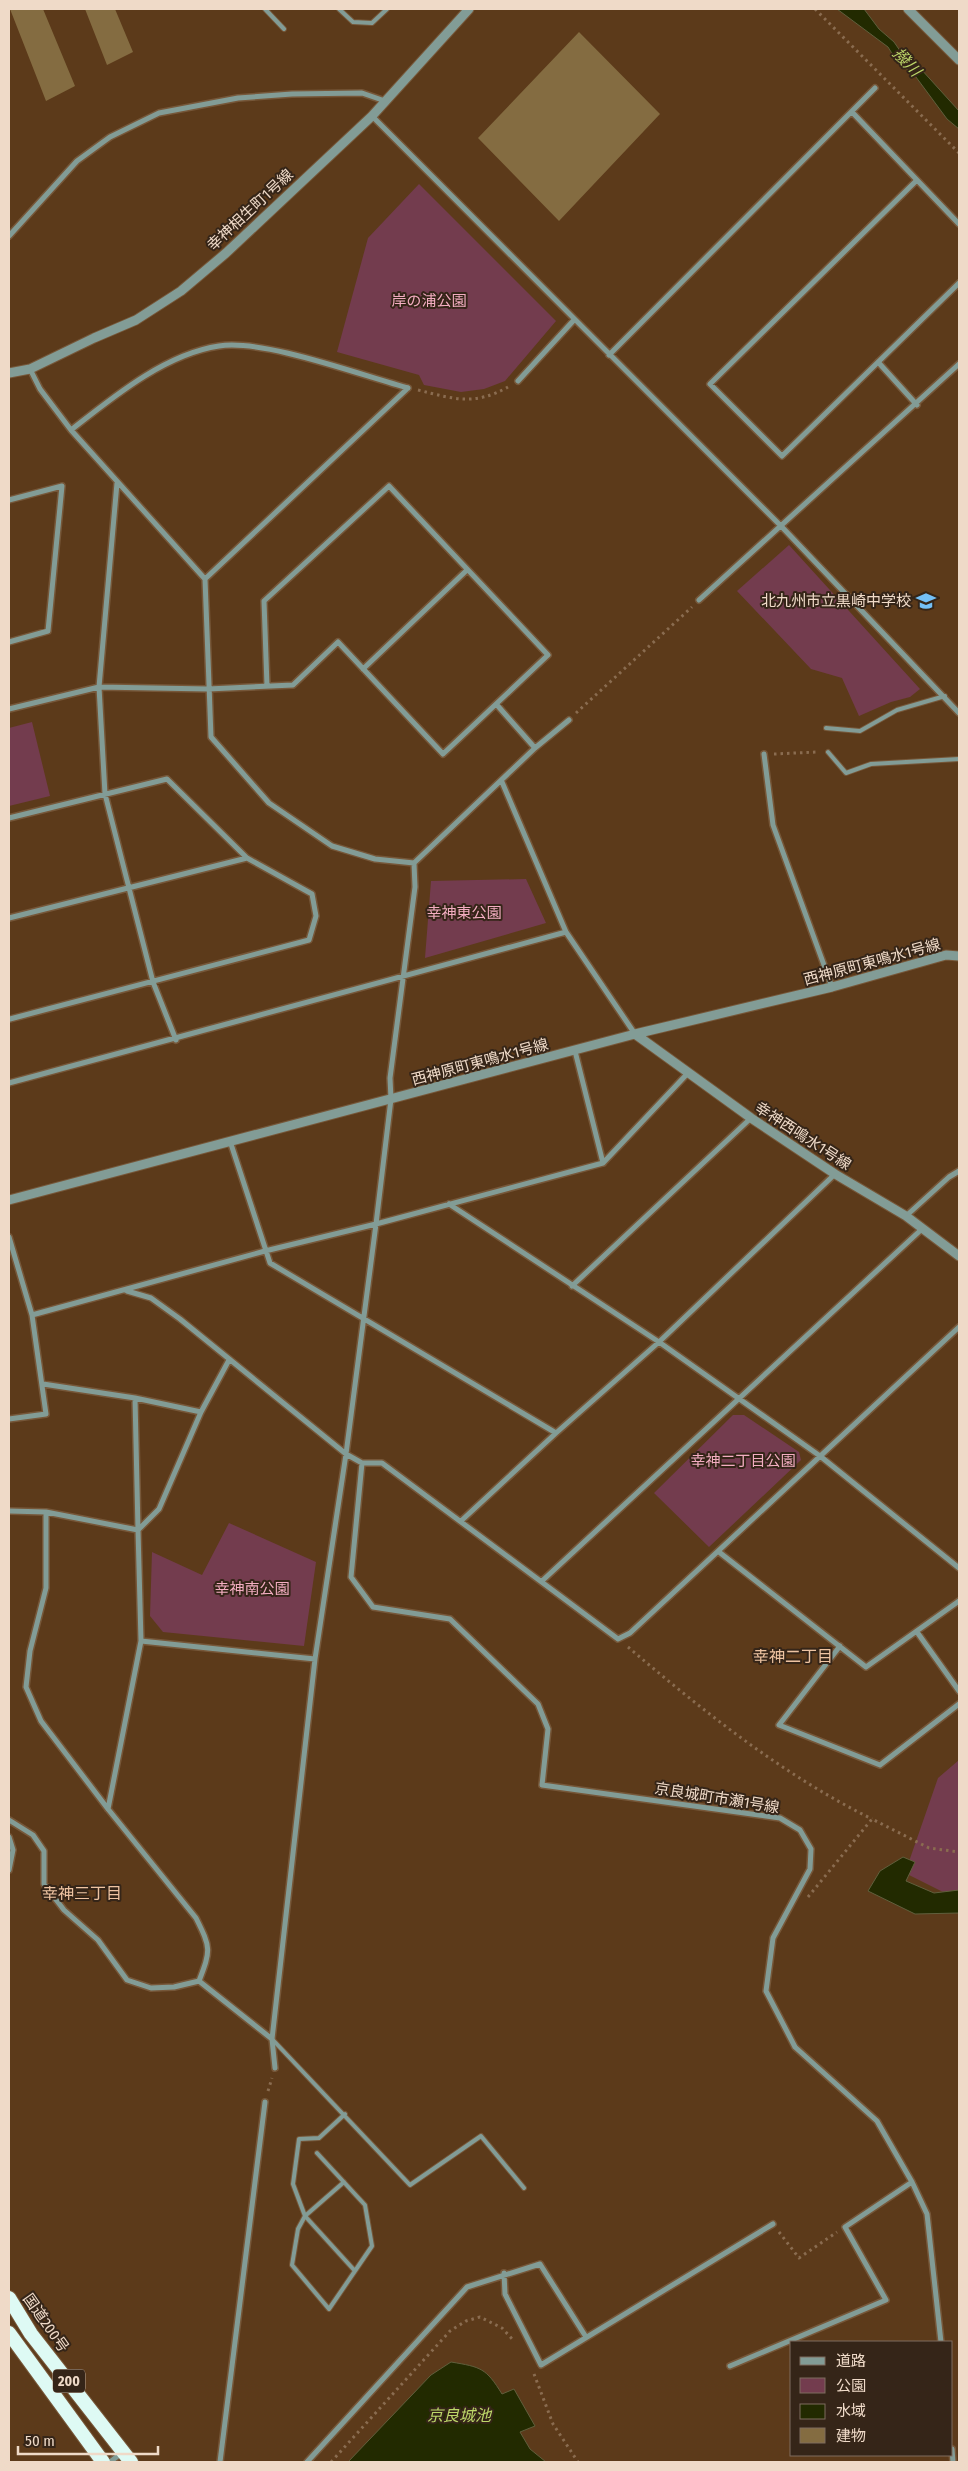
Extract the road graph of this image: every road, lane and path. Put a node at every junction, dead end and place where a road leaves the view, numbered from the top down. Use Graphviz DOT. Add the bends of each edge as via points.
graph roads {
  1 [pos="265,9"];
  2 [pos="339,9"];
  3 [pos="387,9"];
  4 [pos="469,9"];
  5 [pos="815,9"];
  6 [pos="908,9"];
  7 [pos="284,29"];
  8 [pos="959,60"];
  9 [pos="876,88"];
  10 [pos="385,101"];
  11 [pos="852,112"];
  12 [pos="372,116"];
  13 [pos="959,153"];
  14 [pos="917,180"];
  15 [pos="959,224"];
  16 [pos="9,236"];
  17 [pos="959,283"];
  18 [pos="574,320"];
  19 [pos="608,355"];
  20 [pos="878,362"];
  21 [pos="959,364"];
  22 [pos="30,369"];
  23 [pos="9,373"];
  24 [pos="518,381"];
  25 [pos="408,388"];
  26 [pos="917,405"];
  27 [pos="71,430"];
  28 [pos="117,483"];
  29 [pos="9,500"];
  30 [pos="781,526"];
  31 [pos="467,570"];
  32 [pos="205,579"];
  33 [pos="699,600"];
  34 [pos="9,642"];
  35 [pos="363,669"];
  36 [pos="267,686"];
  37 [pos="99,687"];
  38 [pos="208,689"];
  39 [pos="945,696"];
  40 [pos="496,705"];
  41 [pos="9,709"];
  42 [pos="959,712"];
  43 [pos="569,720"];
  44 [pos="826,728"];
  45 [pos="535,748"];
  46 [pos="828,752"];
  47 [pos="764,754"];
  48 [pos="959,759"];
  49 [pos="502,782"];
  50 [pos="105,794"];
  51 [pos="9,818"];
  52 [pos="247,858"];
  53 [pos="414,863"];
  54 [pos="129,886"];
  55 [pos="9,918"];
  56 [pos="566,932"];
  57 [pos="959,956"];
  58 [pos="402,978"];
  59 [pos="153,982"];
  60 [pos="832,987"];
  61 [pos="9,1018"];
  62 [pos="634,1034"];
  63 [pos="176,1040"];
  64 [pos="575,1051"];
  65 [pos="688,1073"];
  66 [pos="9,1084"];
  67 [pos="391,1100"];
  68 [pos="751,1118"];
  69 [pos="230,1141"];
  70 [pos="603,1163"];
  71 [pos="959,1172"];
  72 [pos="835,1174"];
  73 [pos="9,1200"];
  74 [pos="449,1204"];
  75 [pos="906,1216"];
  76 [pos="376,1224"];
  77 [pos="923,1228"];
  78 [pos="9,1237"];
  79 [pos="265,1251"];
  80 [pos="959,1256"];
  81 [pos="572,1286"];
  82 [pos="127,1291"];
  83 [pos="32,1315"];
  84 [pos="364,1319"];
  85 [pos="959,1327"];
  86 [pos="659,1342"];
  87 [pos="229,1360"];
  88 [pos="43,1384"];
  89 [pos="135,1398"];
  90 [pos="740,1400"];
  91 [pos="201,1412"];
  92 [pos="9,1419"];
  93 [pos="556,1433"];
  94 [pos="346,1454"];
  95 [pos="820,1456"];
  96 [pos="362,1463"];
  97 [pos="9,1511"];
  98 [pos="46,1512"];
  99 [pos="461,1521"];
  100 [pos="138,1530"];
  101 [pos="719,1552"];
  102 [pos="959,1568"];
  103 [pos="542,1581"];
  104 [pos="959,1601"];
  105 [pos="916,1632"];
  106 [pos="618,1639"];
  107 [pos="141,1641"];
  108 [pos="840,1646"];
  109 [pos="315,1659"];
  110 [pos="959,1691"];
  111 [pos="959,1704"];
  112 [pos="108,1809"];
  113 [pos="872,1819"];
  114 [pos="9,1820"];
  115 [pos="9,1837"];
  116 [pos="959,1852"];
  117 [pos="9,1870"];
  118 [pos="794,1902"];
  119 [pos="199,1981"];
  120 [pos="272,2039"];
  121 [pos="275,2068"];
  122 [pos="265,2102"];
  123 [pos="344,2114"];
  124 [pos="317,2153"];
  125 [pos="344,2182"];
  126 [pos="912,2182"];
  127 [pos="524,2188"];
  128 [pos="305,2216"];
  129 [pos="772,2224"];
  130 [pos="845,2227"];
  131 [pos="355,2271"];
  132 [pos="504,2273"];
  133 [pos="9,2298"];
  134 [pos="9,2333"];
  135 [pos="586,2337"];
  136 [pos="941,2341"];
  137 [pos="520,2348"];
  138 [pos="730,2366"];
  139 [pos="532,2370"];
  140 [pos="127,2457"];
  141 [pos="103,2462"];
  142 [pos="110,2462"];
  143 [pos="220,2462"];
  144 [pos="307,2462"];
  145 [pos="331,2462"];
  146 [pos="578,2462"];
  1 -- 7 [label="lane"];
  2 -- 3 [label="lane" via="353,22 372,23"];
  4 -- 10 [label="street, 幸神相生町1号線"];
  5 -- 13 [label="path"];
  6 -- 8 [label="street"];
  9 -- 11 [label="street"];
  10 -- 12 [label="street, 幸神相生町1号線"];
  10 -- 16 [label="street" via="362,93 292,94 238,98 159,113 110,137 77,161"];
  11 -- 14 [label="street"];
  11 -- 19 [label="street"];
  12 -- 18 [label="street"];
  12 -- 22 [label="street, 幸神相生町1号線" via="226,253 180,291 136,320"];
  14 -- 15 [label="street"];
  14 -- 20 [label="street" via="710,384 782,456"];
  17 -- 20 [label="street"];
  18 -- 19 [label="street"];
  18 -- 24 [label="street"];
  19 -- 30 [label="street"];
  20 -- 26 [label="street"];
  21 -- 26 [label="street"];
  22 -- 23 [label="street, 幸神相生町1号線"];
  22 -- 27 [label="street" via="40,389"];
  24 -- 25 [label="path" via="492,396 459,400"];
  25 -- 27 [label="street" via="294,356 245,346 219,346 184,355 168,364 113,397"];
  25 -- 32 [label="street"];
  26 -- 30 [label="street"];
  27 -- 28 [label="street"];
  28 -- 32 [label="street"];
  28 -- 37 [label="street"];
  29 -- 34 [label="street" via="62,486 48,631"];
  30 -- 33 [label="street"];
  30 -- 39 [label="street"];
  31 -- 35 [label="street"];
  31 -- 36 [label="street" via="389,486 264,601"];
  31 -- 40 [label="street" via="548,655"];
  32 -- 38 [label="street"];
  33 -- 43 [label="path"];
  35 -- 36 [label="street" via="338,642 293,685"];
  35 -- 40 [label="street" via="443,754"];
  36 -- 38 [label="street"];
  37 -- 38 [label="street"];
  37 -- 41 [label="street"];
  37 -- 50 [label="street"];
  38 -- 53 [label="street" via="211,736 269,803 332,846 375,859"];
  39 -- 42 [label="street"];
  39 -- 44 [label="lane" via="897,710 860,731"];
  40 -- 45 [label="street"];
  43 -- 45 [label="street"];
  45 -- 49 [label="street"];
  46 -- 47 [label="path"];
  46 -- 48 [label="lane" via="846,773 871,764"];
  47 -- 60 [label="street" via="773,825"];
  49 -- 53 [label="street"];
  49 -- 56 [label="street"];
  50 -- 51 [label="street"];
  50 -- 52 [label="street" via="167,779"];
  50 -- 54 [label="street"];
  52 -- 54 [label="street"];
  52 -- 59 [label="street" via="312,894 316,916 309,940"];
  53 -- 58 [label="street" via="415,887"];
  54 -- 55 [label="street"];
  54 -- 59 [label="street"];
  56 -- 58 [label="street"];
  56 -- 62 [label="street"];
  57 -- 60 [label="street, 西神原町東鳴水1号線" via="946,955"];
  58 -- 63 [label="street"];
  58 -- 67 [label="street" via="390,1078"];
  59 -- 61 [label="street"];
  59 -- 63 [label="street"];
  60 -- 62 [label="street, 西神原町東鳴水1号線"];
  62 -- 64 [label="street, 西神原町東鳴水1号線"];
  62 -- 65 [label="street, 幸神西鳴水1号線"];
  63 -- 66 [label="street"];
  64 -- 67 [label="street, 西神原町東鳴水1号線"];
  64 -- 70 [label="street"];
  65 -- 68 [label="street, 幸神西鳴水1号線"];
  65 -- 70 [label="street"];
  67 -- 69 [label="street, 西神原町東鳴水1号線"];
  67 -- 76 [label="street"];
  68 -- 72 [label="street, 幸神西鳴水1号線"];
  68 -- 81 [label="street"];
  69 -- 73 [label="street, 西神原町東鳴水1号線"];
  69 -- 79 [label="street"];
  70 -- 74 [label="street"];
  71 -- 75 [label="street" via="949,1177"];
  72 -- 75 [label="street, 幸神西鳴水1号線"];
  72 -- 86 [label="street"];
  74 -- 76 [label="street"];
  74 -- 81 [label="street"];
  75 -- 77 [label="street, 幸神西鳴水1号線"];
  76 -- 79 [label="street"];
  76 -- 84 [label="street"];
  77 -- 80 [label="street, 幸神西鳴水1号線"];
  77 -- 90 [label="street"];
  78 -- 83 [label="street"];
  79 -- 82 [label="street"];
  79 -- 84 [label="street" via="270,1263"];
  81 -- 86 [label="street"];
  82 -- 83 [label="street"];
  82 -- 87 [label="street" via="151,1298"];
  83 -- 88 [label="street"];
  84 -- 93 [label="street"];
  84 -- 94 [label="street"];
  85 -- 95 [label="street"];
  86 -- 90 [label="street"];
  86 -- 93 [label="street"];
  87 -- 91 [label="street"];
  87 -- 94 [label="street"];
  88 -- 89 [label="street"];
  88 -- 92 [label="street" via="46,1414"];
  89 -- 91 [label="street"];
  89 -- 100 [label="street"];
  90 -- 95 [label="street"];
  90 -- 103 [label="street"];
  91 -- 100 [label="street" via="159,1509"];
  93 -- 99 [label="street"];
  94 -- 96 [label="street"];
  94 -- 109 [label="street"];
  95 -- 101 [label="street"];
  95 -- 102 [label="street"];
  96 -- 99 [label="street" via="382,1463"];
  96 -- 118 [label="street, 京良城町市瀬1号線" via="351,1577 373,1607 450,1619 538,1704 548,1729 542,1785 780,1818 800,1830 811,1849 810,1869"];
  97 -- 98 [label="street"];
  98 -- 100 [label="street"];
  98 -- 112 [label="street" via="46,1588 30,1651 26,1688 41,1721"];
  99 -- 103 [label="street"];
  100 -- 107 [label="street"];
  101 -- 106 [label="street" via="630,1633"];
  101 -- 108 [label="street"];
  103 -- 106 [label="street"];
  104 -- 105 [label="street"];
  105 -- 108 [label="street" via="866,1667"];
  105 -- 110 [label="street"];
  106 -- 113 [label="path" via="699,1706 830,1798"];
  107 -- 109 [label="street"];
  107 -- 112 [label="street"];
  108 -- 111 [label="street" via="779,1725 880,1765"];
  109 -- 120 [label="street"];
  112 -- 119 [label="street" via="196,1918 205,1935 209,1955"];
  113 -- 116 [label="path" via="929,1848"];
  113 -- 118 [label="path" via="811,1896"];
  114 -- 119 [label="street" via="32,1835 44,1851 44,1884 64,1910 98,1940 127,1980 152,1988"];
  115 -- 117 [label="street" via="14,1850"];
  118 -- 126 [label="street, 京良城町市瀬1号線" via="773,1938 766,1991 795,2046 877,2122"];
  119 -- 120 [label="street"];
  120 -- 121 [label="street"];
  120 -- 123 [label="lane"];
  121 -- 122 [label="path"];
  122 -- 143 [label="street"];
  123 -- 127 [label="lane" via="410,2185 481,2136"];
  123 -- 128 [label="lane" via="319,2138 299,2139 293,2184"];
  124 -- 125 [label="lane"];
  125 -- 128 [label="lane"];
  125 -- 131 [label="lane" via="365,2205 372,2246"];
  126 -- 130 [label="street"];
  126 -- 136 [label="street, 京良城町市瀬1号線" via="928,2214"];
  128 -- 131 [label="lane"];
  128 -- 131 [label="lane" via="298,2230 292,2265 330,2309"];
  129 -- 130 [label="path" via="799,2258"];
  129 -- 135 [label="street"];
  130 -- 138 [label="street" via="886,2300"];
  132 -- 135 [label="street" via="540,2264"];
  132 -- 135 [label="street" via="505,2294 541,2365"];
  132 -- 144 [label="street" via="467,2287"];
  133 -- 140 [label="highway, 国道200号 / 200" via="31,2334"];
  134 -- 141 [label="highway, 200"];
  137 -- 145 [label="path" via="502,2328 480,2317 466,2321 450,2331"];
  139 -- 146 [label="path" via="553,2424"];
  140 -- 142 [label="street"];
}
